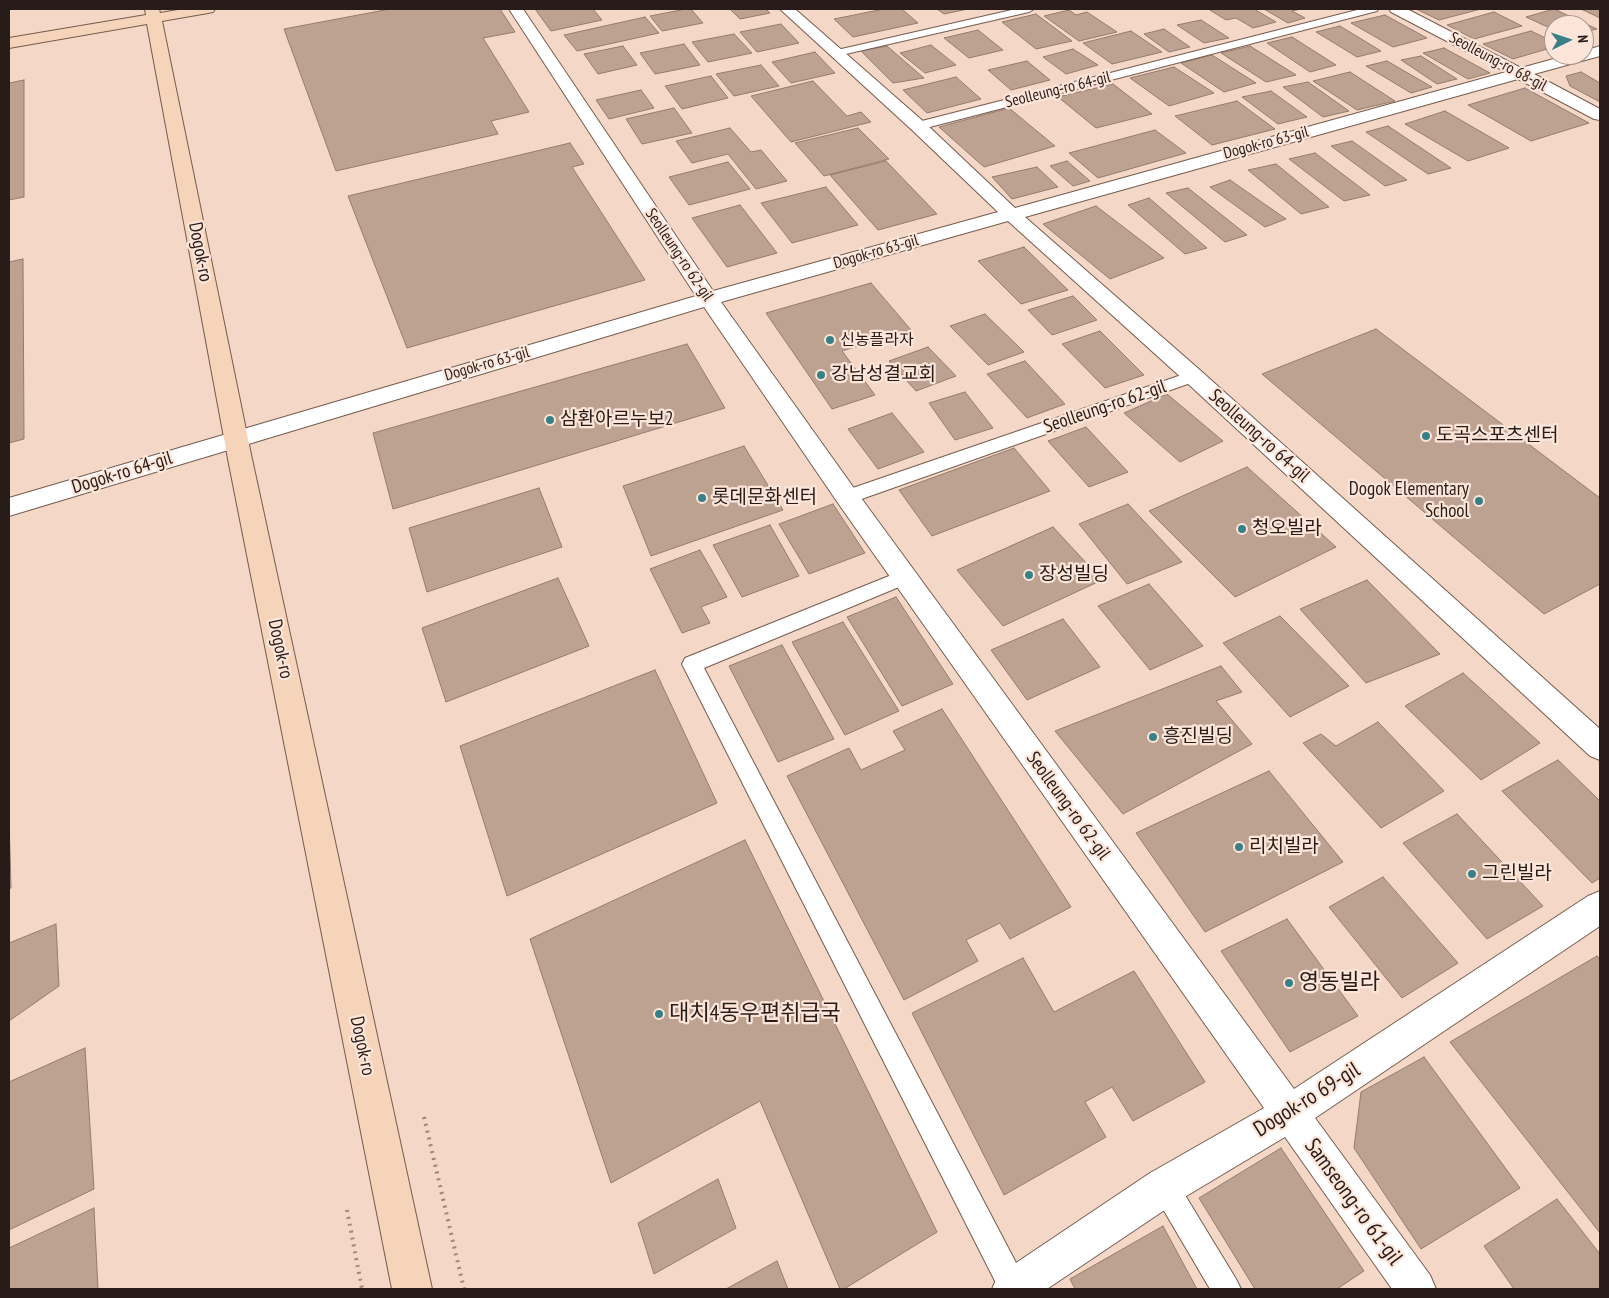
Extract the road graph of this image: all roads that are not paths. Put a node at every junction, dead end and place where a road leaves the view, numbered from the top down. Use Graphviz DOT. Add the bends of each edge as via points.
graph roads {
  1 [pos="208,9"];
  2 [pos="516,9"];
  3 [pos="787,9"];
  4 [pos="1028,9"];
  5 [pos="1373,9"];
  6 [pos="1396,9"];
  7 [pos="153,13"];
  8 [pos="9,43"];
  9 [pos="1600,51"];
  10 [pos="837,53"];
  11 [pos="1519,73"];
  12 [pos="1600,115"];
  13 [pos="918,126"];
  14 [pos="1011,214"];
  15 [pos="708,299"];
  16 [pos="1193,376"];
  17 [pos="236,439"];
  18 [pos="847,497"];
  19 [pos="9,507"];
  20 [pos="904,577"];
  21 [pos="1600,746"];
  22 [pos="1600,907"];
  23 [pos="1289,1114"];
  24 [pos="1164,1187"];
  25 [pos="1013,1288"];
  26 [pos="412,1289"];
  27 [pos="1226,1289"];
  28 [pos="1416,1289"];
  1 -- 7 [label="main road"];
  2 -- 15 [label="street, Seolleung-ro 62-gil"];
  3 -- 10 [label="street, Seolleung-ro 64-gil"];
  4 -- 10 [label="lane"];
  5 -- 13 [label="lane, Seolleung-ro 64-gil"];
  6 -- 11 [label="street, Seolleung-ro 68-gil"];
  7 -- 8 [label="main road"];
  7 -- 17 [label="main road, Dogok-ro"];
  9 -- 11 [label="street, Dogok-ro 63-gil"];
  10 -- 13 [label="street, Seolleung-ro 64-gil"];
  11 -- 12 [label="street, Seolleung-ro 68-gil"];
  11 -- 14 [label="street, Dogok-ro 63-gil"];
  13 -- 14 [label="street, Seolleung-ro 64-gil"];
  14 -- 15 [label="street, Dogok-ro 63-gil"];
  14 -- 16 [label="street, Seolleung-ro 64-gil"];
  15 -- 17 [label="street, Dogok-ro 63-gil"];
  15 -- 18 [label="street, Seolleung-ro 62-gil"];
  16 -- 18 [label="lane, Seolleung-ro 62-gil"];
  16 -- 21 [label="street, Seolleung-ro 64-gil"];
  17 -- 19 [label="street, Dogok-ro 64-gil"];
  17 -- 26 [label="main road, Dogok-ro"];
  18 -- 20 [label="street, Seolleung-ro 62-gil"];
  20 -- 23 [label="street, Seolleung-ro 62-gil"];
  20 -- 25 [label="lane" via="692,664"];
  22 -- 23 [label="street, Dogok-ro 69-gil"];
  23 -- 24 [label="street, Dogok-ro 69-gil"];
  23 -- 28 [label="street, Samseong-ro 61-gil"];
  24 -- 25 [label="street, Dogok-ro 69-gil"];
  24 -- 27 [label="lane"];
}
